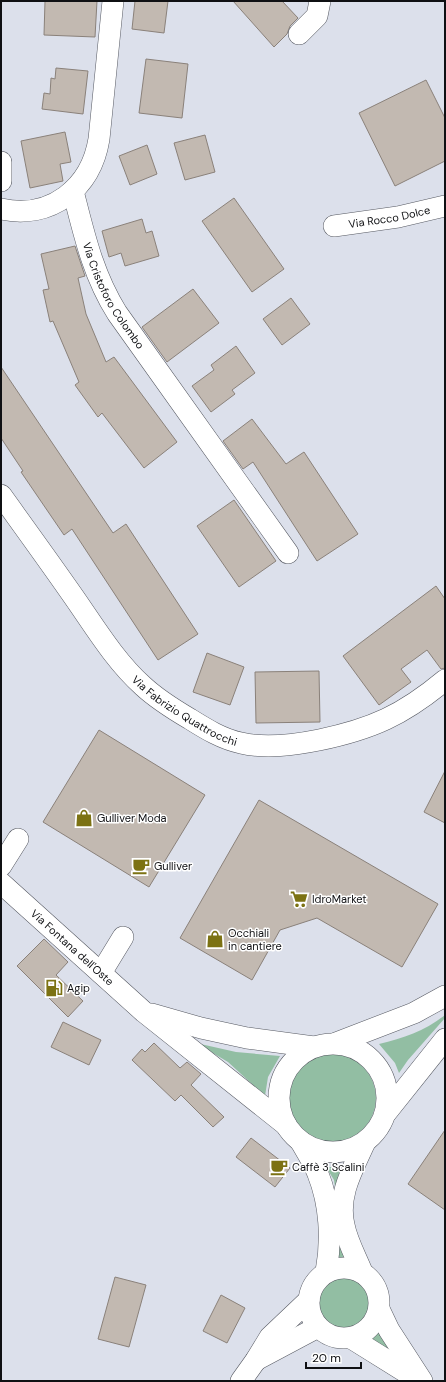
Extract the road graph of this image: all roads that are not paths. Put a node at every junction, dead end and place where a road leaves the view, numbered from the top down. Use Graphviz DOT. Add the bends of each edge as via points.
graph roads {
  1 [pos="113,1"];
  2 [pos="320,1"];
  3 [pos="299,34"];
  4 [pos="1,162"];
  5 [pos="1,181"];
  6 [pos="73,191"];
  7 [pos="445,206"];
  8 [pos="1,209"];
  9 [pos="334,226"];
  10 [pos="1,495"];
  11 [pos="288,553"];
  12 [pos="445,680"];
  13 [pos="18,839"];
  14 [pos="1,866"];
  15 [pos="1,883"];
  16 [pos="123,937"];
  17 [pos="101,973"];
  18 [pos="445,996"];
  19 [pos="144,1012"];
  20 [pos="445,1039"];
  21 [pos="336,1043"];
  22 [pos="314,1047"];
  23 [pos="386,1113"];
  24 [pos="286,1125"];
  25 [pos="301,1142"];
  26 [pos="365,1142"];
  27 [pos="326,1272"];
  28 [pos="362,1272"];
  29 [pos="308,1300"];
  30 [pos="379,1309"];
  31 [pos="318,1327"];
  32 [pos="351,1338"];
  33 [pos="256,1360"];
  34 [pos="240,1381"];
  35 [pos="421,1381"];
  1 -- 6 [label="street" via="97,149 90,170"];
  2 -- 3 [label="street" via="317,16"];
  4 -- 5 [label="street"];
  6 -- 8 [label="street" via="59,201 36,210 21,212"];
  6 -- 11 [label="street, Via Cristoforo Colombo" via="91,258 117,313"];
  7 -- 9 [label="street, Via Rocco Dolce" via="398,217"];
  10 -- 12 [label="street, Via Fabrizio Quattrocchi" via="134,677 164,703 224,738 251,745 274,746 344,735 396,715"];
  13 -- 14 [label="street"];
  15 -- 17 [label="street, Via Fontana dell'Oste"];
  16 -- 17 [label="street"];
  17 -- 19 [label="street, Via Fontana dell'Oste"];
  18 -- 21 [label="street" via="414,1013"];
  19 -- 22 [label="street, Via Fontana dell'Oste" via="235,1036"];
  19 -- 24 [label="street, Via Fontana dell'Oste"];
  20 -- 23 [label="street"];
  21 -- 22 [label="street"];
  21 -- 23 [label="street" via="366,1054 378,1066 385,1080 388,1097"];
  22 -- 24 [label="street" via="298,1056 286,1071 281,1083 280,1108"];
  23 -- 26 [label="street" via="378,1129"];
  24 -- 25 [label="street"];
  25 -- 26 [label="street" via="316,1150 333,1152 350,1150"];
  25 -- 27 [label="street" via="318,1173 327,1205 329,1246"];
  26 -- 28 [label="street" via="346,1185 342,1208 345,1231"];
  27 -- 28 [label="street" via="350,1268"];
  27 -- 29 [label="street" via="318,1279"];
  28 -- 30 [label="street" via="370,1278 376,1288 380,1298"];
  29 -- 31 [label="street" via="312,1319"];
  29 -- 33 [label="street" via="270,1337"];
  30 -- 32 [label="street" via="370,1328"];
  30 -- 35 [label="street"];
  31 -- 32 [label="street" via="327,1334"];
  31 -- 33 [label="street"];
  32 -- 35 [label="street"];
  33 -- 34 [label="street"];
}
